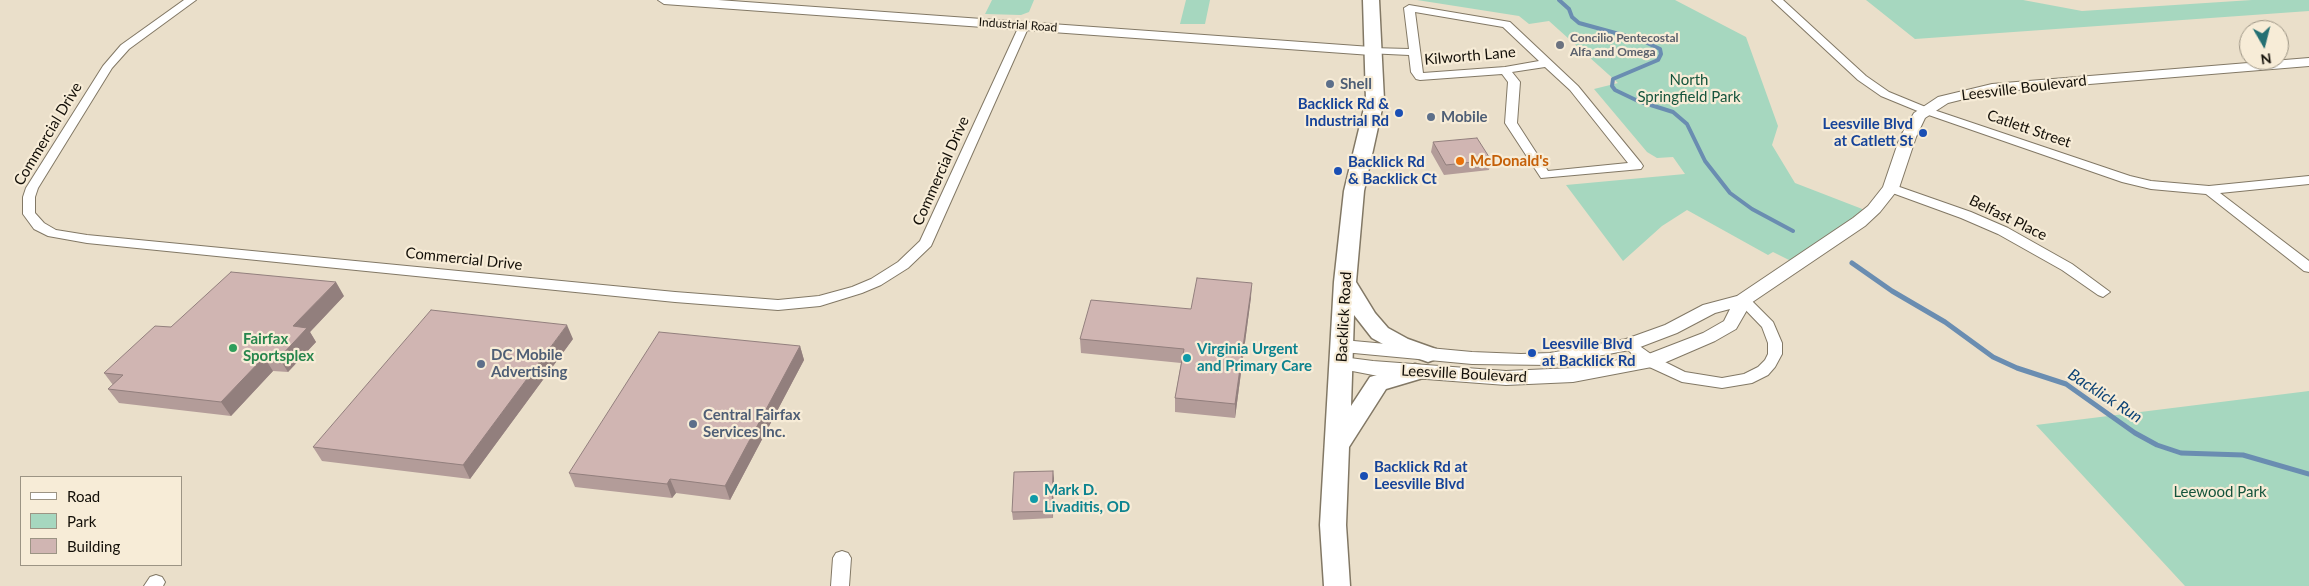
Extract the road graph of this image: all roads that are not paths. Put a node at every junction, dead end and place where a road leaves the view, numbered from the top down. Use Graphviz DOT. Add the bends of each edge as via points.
graph roads {
  1 [pos="192,0"];
  2 [pos="664,0"];
  3 [pos="1357,0"];
  4 [pos="1371,0"];
  5 [pos="1777,0"];
  6 [pos="1024,26"];
  7 [pos="1371,51"];
  8 [pos="1415,52"];
  9 [pos="2309,62"];
  10 [pos="1548,63"];
  11 [pos="1504,70"];
  12 [pos="1924,110"];
  13 [pos="2309,180"];
  14 [pos="1891,188"];
  15 [pos="2209,190"];
  16 [pos="2309,268"];
  17 [pos="1345,282"];
  18 [pos="2102,292"];
  19 [pos="1743,300"];
  20 [pos="1629,345"];
  21 [pos="1342,354"];
  22 [pos="1650,361"];
  23 [pos="1421,363"];
  24 [pos="1337,446"];
  25 [pos="842,558"];
  26 [pos="840,586"];
  27 [pos="1337,586"];
  1 -- 6 [label="street, Commercial Drive" via="125,47 108,66 32,188 28,214 39,226 53,233 87,239 675,298 778,305 820,301 858,290 903,265 926,243"];
  2 -- 6 [label="street, Industrial Road"];
  3 -- 7 [label="main road, Backlick Road" via="1363,32"];
  4 -- 7 [label="main road, Backlick Road"];
  5 -- 12 [label="street, Catlett Street" via="1869,84"];
  6 -- 7 [label="street, Industrial Road"];
  7 -- 8 [label="street, Kilworth Lane"];
  7 -- 17 [label="main road, Backlick Road" via="1375,100 1354,191"];
  8 -- 10 [label="street, Kilworth Lane" via="1410,8 1506,24"];
  8 -- 11 [label="street, Kilworth Lane" via="1420,77"];
  9 -- 12 [label="street, Leesville Boulevard" via="1992,88 1955,96"];
  10 -- 11 [label="street, Kilworth Lane"];
  10 -- 11 [label="street" via="1574,88 1638,166 1545,175 1511,123 1514,82"];
  12 -- 14 [label="street, Leesville Boulevard" via="1908,137"];
  12 -- 15 [label="street, Catlett Street" via="2126,179 2174,188"];
  13 -- 15 [label="street, Catlett Street"];
  14 -- 18 [label="street, Belfast Place" via="1966,214 2002,231"];
  14 -- 19 [label="street, Leesville Boulevard" via="1859,222"];
  15 -- 16 [label="street"];
  17 -- 21 [label="main road, Backlick Road"];
  17 -- 23 [label="main road" via="1380,333 1400,344"];
  19 -- 20 [label="street, Leesville Boulevard" via="1709,309 1671,329"];
  19 -- 22 [label="street, Leesville Boulevard" via="1730,325 1686,348"];
  19 -- 22 [label="street" via="1764,320 1774,338 1774,354 1763,371 1738,381 1705,381 1682,377"];
  20 -- 22 [label="street"];
  20 -- 23 [label="street, Leesville Boulevard" via="1577,355 1521,360"];
  21 -- 23 [label="street, Leesville Boulevard" via="1373,368"];
  21 -- 24 [label="main road, Backlick Road"];
  22 -- 23 [label="street, Leesville Boulevard" via="1540,377 1472,377"];
  23 -- 24 [label="main road" via="1378,383"];
  24 -- 27 [label="main road, Backlick Road" via="1333,525"];
  25 -- 26 [label="street"];
}
